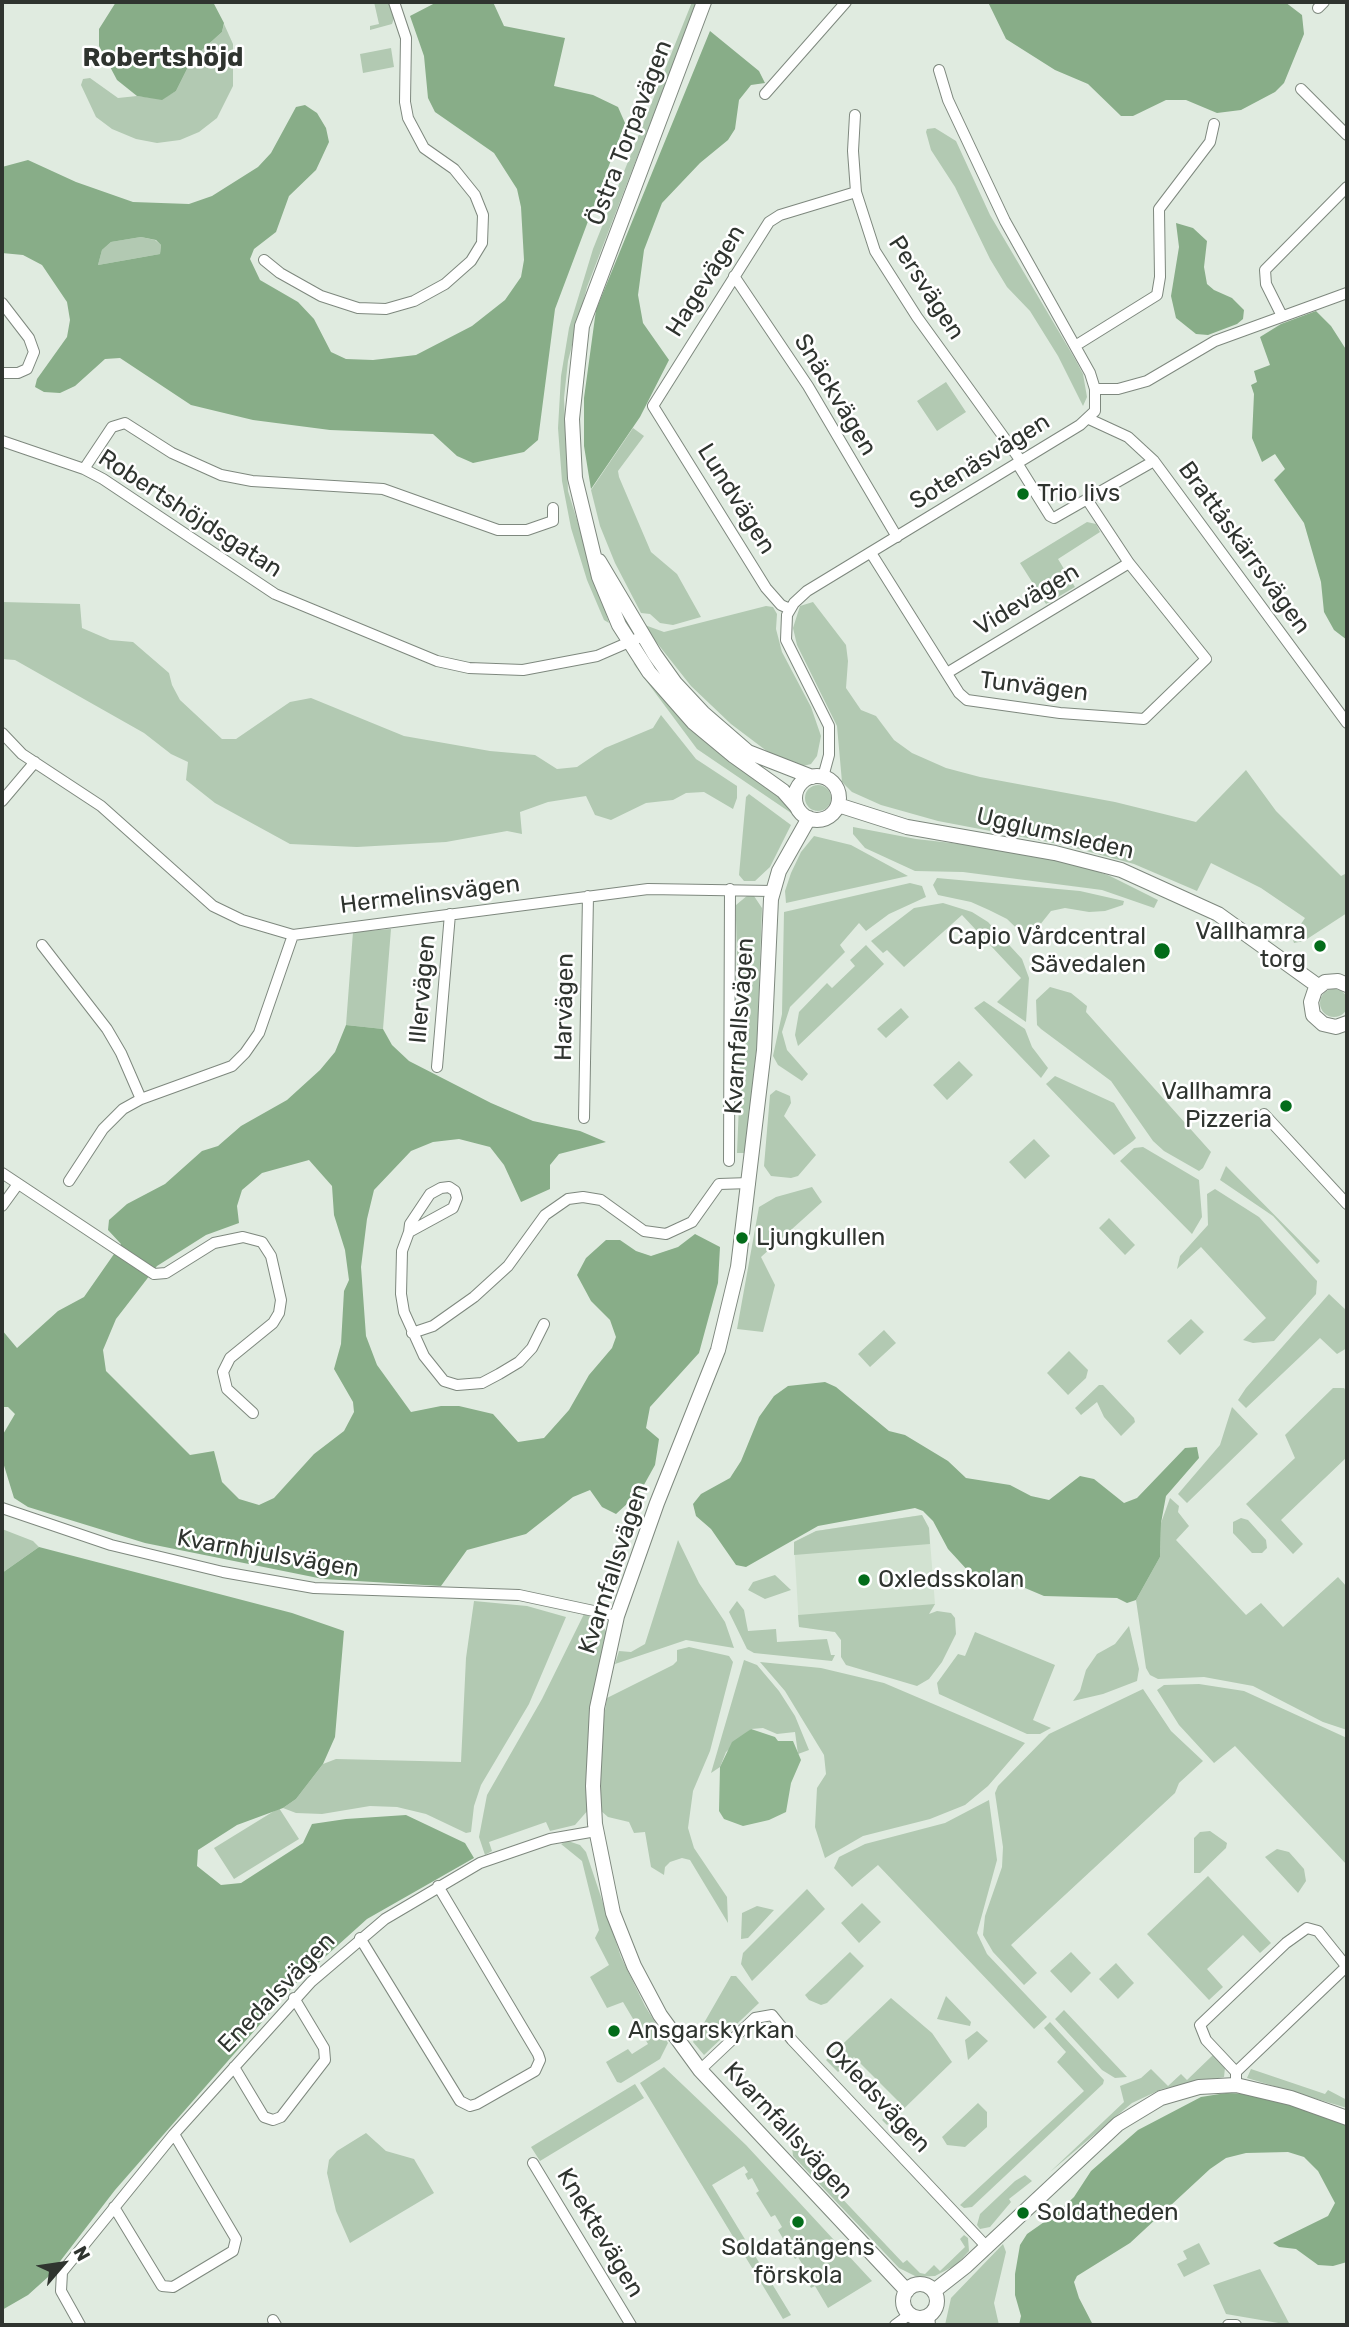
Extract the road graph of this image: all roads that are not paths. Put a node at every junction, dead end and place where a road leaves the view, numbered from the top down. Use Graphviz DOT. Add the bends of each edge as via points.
graph roads {
  1 [pos="394,2"];
  2 [pos="704,2"];
  3 [pos="846,2"];
  4 [pos="939,70"];
  5 [pos="1301,89"];
  6 [pos="765,94"];
  7 [pos="855,115"];
  8 [pos="1214,124"];
  9 [pos="1347,135"];
  10 [pos="1347,187"];
  11 [pos="856,192"];
  12 [pos="264,260"];
  13 [pos="734,275"];
  14 [pos="1347,293"];
  15 [pos="2,303"];
  16 [pos="1282,316"];
  17 [pos="1075,346"];
  18 [pos="2,373"];
  19 [pos="1095,389"];
  20 [pos="653,406"];
  21 [pos="1089,419"];
  22 [pos="2,441"];
  23 [pos="1154,461"];
  24 [pos="1019,462"];
  25 [pos="84,468"];
  26 [pos="1088,501"];
  27 [pos="553,508"];
  28 [pos="897,537"];
  29 [pos="871,552"];
  30 [pos="596,556"];
  31 [pos="1129,563"];
  32 [pos="790,609"];
  33 [pos="643,636"];
  34 [pos="629,643"];
  35 [pos="947,673"];
  36 [pos="1347,723"];
  37 [pos="2,733"];
  38 [pos="35,762"];
  39 [pos="818,777"];
  40 [pos="2,801"];
  41 [pos="838,805"];
  42 [pos="797,807"];
  43 [pos="809,818"];
  44 [pos="730,889"];
  45 [pos="773,891"];
  46 [pos="588,896"];
  47 [pos="450,914"];
  48 [pos="293,935"];
  49 [pos="42,945"];
  50 [pos="1347,985"];
  51 [pos="1318,986"];
  52 [pos="1347,1023"];
  53 [pos="437,1067"];
  54 [pos="141,1099"];
  55 [pos="1264,1114"];
  56 [pos="584,1118"];
  57 [pos="729,1161"];
  58 [pos="2,1173"];
  59 [pos="69,1181"];
  60 [pos="750,1182"];
  61 [pos="18,1184"];
  62 [pos="1347,1204"];
  63 [pos="2,1206"];
  64 [pos="409,1232"];
  65 [pos="544,1324"];
  66 [pos="412,1333"];
  67 [pos="253,1413"];
  68 [pos="2,1507"];
  69 [pos="617,1616"];
  70 [pos="596,1831"];
  71 [pos="438,1886"];
  72 [pos="360,1938"];
  73 [pos="1347,1966"];
  74 [pos="294,1998"];
  75 [pos="234,2067"];
  76 [pos="700,2070"];
  77 [pos="1236,2078"];
  78 [pos="1347,2118"];
  79 [pos="174,2134"];
  80 [pos="533,2163"];
  81 [pos="114,2207"];
  82 [pos="986,2246"];
  83 [pos="907,2291"];
  84 [pos="934,2291"];
  85 [pos="910,2315"];
  86 [pos="930,2320"];
  87 [pos="80,2325"];
  88 [pos="631,2325"];
  89 [pos="895,2325"];
  90 [pos="1228,2325"];
  91 [pos="1236,2325"];
  1 -- 12 [label="street" via="406,38 408,118 424,148 454,169 475,195 483,215 482,243 471,261 445,284 414,301 386,309 358,308 321,296"];
  2 -- 30 [label="street, Östra Torpavägen" via="582,326 572,419 575,478"];
  3 -- 6 [label="street"];
  4 -- 17 [label="street" via="990,191"];
  5 -- 9 [label="street"];
  7 -- 11 [label="street, Persvägen"];
  8 -- 17 [label="street" via="1210,142 1159,209 1157,295"];
  10 -- 16 [label="street" via="1265,270 1266,284"];
  11 -- 13 [label="street, Hagevägen" via="774,218"];
  11 -- 24 [label="street, Persvägen" via="868,234 888,275"];
  13 -- 20 [label="street, Hagevägen"];
  13 -- 28 [label="street, Snäckvägen" via="808,386"];
  14 -- 16 [label="street"];
  15 -- 18 [label="street" via="34,352 27,369"];
  16 -- 19 [label="street" via="1215,341 1147,381"];
  17 -- 19 [label="street"];
  19 -- 21 [label="street, Sotenäsvägen" via="1095,411"];
  20 -- 32 [label="street, Lundvägen" via="766,588"];
  21 -- 23 [label="street, Brattåskärrsvägen" via="1128,437"];
  21 -- 24 [label="street, Sotenäsvägen"];
  22 -- 25 [label="street, Robertshöjdsgatan"];
  23 -- 26 [label="street"];
  23 -- 36 [label="street, Brattåskärrsvägen"];
  24 -- 26 [label="street, Persvägen" via="1050,516 1060,517"];
  24 -- 28 [label="street, Sotenäsvägen"];
  25 -- 27 [label="street" via="112,428 125,423 172,453 221,475 252,481 368,486 498,530 527,530 553,521"];
  25 -- 34 [label="street, Robertshöjdsgatan" via="260,587 426,657 481,669 523,670 597,656"];
  26 -- 31 [label="street"];
  28 -- 29 [label="street, Sotenäsvägen"];
  29 -- 32 [label="street, Sotenäsvägen" via="807,591"];
  29 -- 35 [label="street, Tunvägen"];
  30 -- 33 [label="street"];
  30 -- 34 [label="street" via="599,577"];
  31 -- 35 [label="street, Videvägen"];
  31 -- 35 [label="street, Tunvägen" via="1206,659 1149,716 1139,720 974,703 962,697"];
  32 -- 39 [label="street" via="786,640 829,726 829,755"];
  33 -- 34 [label="street, Robertshöjdsgatan"];
  33 -- 39 [label="street" via="675,683 727,736 774,765"];
  34 -- 42 [label="street" via="693,722 783,791"];
  37 -- 38 [label="street, Hermelinsvägen"];
  38 -- 40 [label="street"];
  38 -- 48 [label="street, Hermelinsvägen" via="101,806 213,906"];
  39 -- 41 [label="street" via="837,790"];
  39 -- 42 [label="street" via="802,782"];
  41 -- 43 [label="street" via="824,818"];
  41 -- 51 [label="street, Ugglumsleden" via="907,827 1055,853 1121,870 1217,914"];
  42 -- 43 [label="street"];
  43 -- 45 [label="street, Kvarnfallsvägen"];
  44 -- 45 [label="street, Hermelinsvägen"];
  44 -- 46 [label="street, Hermelinsvägen" via="657,888"];
  44 -- 57 [label="street"];
  45 -- 60 [label="street, Kvarnfallsvägen" via="764,1050"];
  46 -- 47 [label="street, Hermelinsvägen"];
  46 -- 56 [label="street, Harvägen"];
  47 -- 48 [label="street, Hermelinsvägen"];
  47 -- 53 [label="street, Illervägen"];
  48 -- 54 [label="street" via="258,1033 239,1060"];
  49 -- 54 [label="street" via="114,1040"];
  50 -- 51 [label="street" via="1334,981"];
  51 -- 52 [label="street" via="1311,1002 1316,1018 1331,1027"];
  54 -- 59 [label="street" via="103,1129"];
  55 -- 62 [label="street"];
  58 -- 61 [label="street"];
  60 -- 66 [label="street" via="719,1184 692,1222 666,1234 645,1231 601,1200 568,1199 545,1215 508,1266 474,1297 433,1326"];
  60 -- 69 [label="street, Kvarnfallsvägen" via="738,1267 718,1350"];
  61 -- 63 [label="street"];
  61 -- 67 [label="street" via="154,1275 166,1273 214,1243 243,1237 262,1242 271,1256 281,1300 279,1313 230,1358 223,1372 227,1389"];
  64 -- 64 [label="street" via="453,1208 454,1191 441,1188 430,1194"];
  64 -- 66 [label="street" via="402,1251 401,1294"];
  65 -- 66 [label="street" via="519,1362 482,1383 457,1385 436,1372"];
  68 -- 69 [label="street, Kvarnhjulsvägen" via="111,1545 223,1572 314,1588 519,1595"];
  69 -- 70 [label="street, Kvarnfallsvägen" via="597,1708"];
  70 -- 71 [label="street, Enedalsvägen" via="562,1836 480,1863"];
  70 -- 76 [label="street, Kvarnfallsvägen" via="613,1913 634,1966 660,2015"];
  71 -- 72 [label="street, Enedalsvägen"];
  71 -- 72 [label="street" via="538,2054 535,2071 477,2104 460,2101"];
  72 -- 74 [label="street, Enedalsvägen"];
  73 -- 77 [label="street"];
  73 -- 77 [label="street" via="1318,1931 1307,1928 1200,2025"];
  74 -- 75 [label="street, Enedalsvägen"];
  74 -- 75 [label="street" via="324,2048 325,2060 281,2117 264,2117"];
  75 -- 79 [label="street, Enedalsvägen"];
  76 -- 82 [label="street, Oxledsvägen" via="755,2018 772,2015"];
  76 -- 83 [label="street, Kvarnfallsvägen"];
  77 -- 78 [label="street"];
  77 -- 82 [label="street" via="1178,2092 1128,2116"];
  79 -- 81 [label="street, Enedalsvägen"];
  79 -- 81 [label="street" via="236,2239 233,2251 173,2287 162,2286"];
  80 -- 88 [label="street, Knektevägen"];
  81 -- 87 [label="street, Enedalsvägen" via="60,2280 62,2295"];
  82 -- 84 [label="street"];
  83 -- 84 [label="street" via="920,2284"];
  83 -- 85 [label="street" via="904,2305"];
  84 -- 86 [label="street" via="937,2304"];
  85 -- 86 [label="street"];
  85 -- 89 [label="street"];
  90 -- 91 [label="street"];
}
